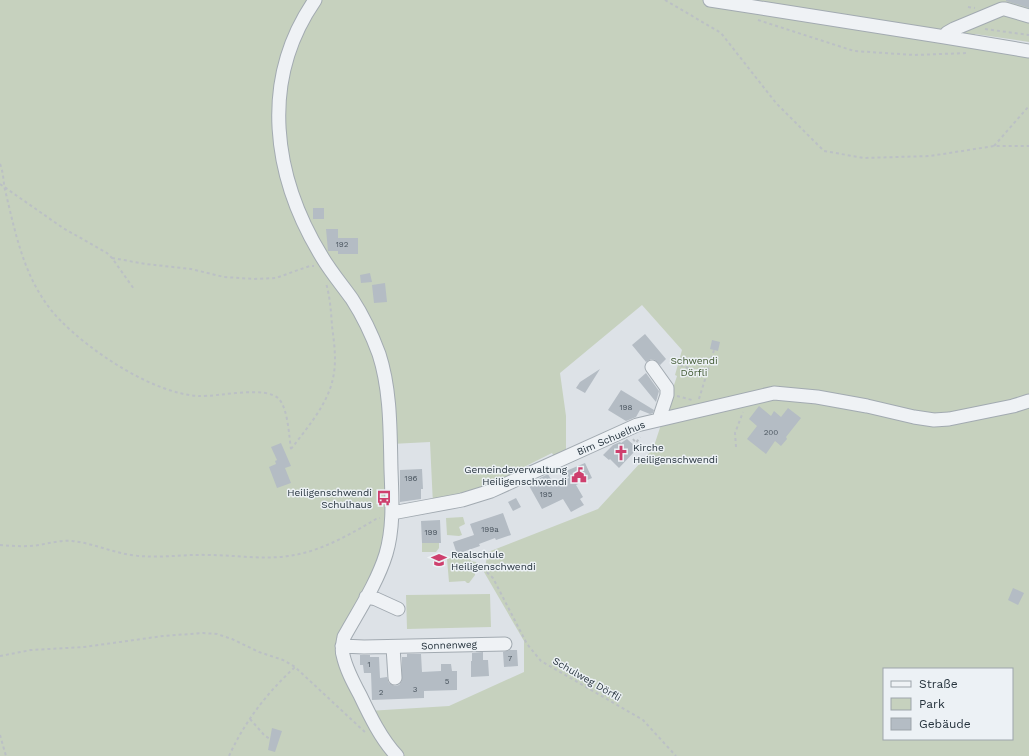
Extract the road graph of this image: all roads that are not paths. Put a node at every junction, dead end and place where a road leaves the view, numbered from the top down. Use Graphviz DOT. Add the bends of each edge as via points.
graph roads {
  1 [pos="315,0"];
  2 [pos="710,0"];
  3 [pos="1029,16"];
  4 [pos="945,37"];
  5 [pos="1029,51"];
  6 [pos="652,367"];
  7 [pos="1029,401"];
  8 [pos="659,420"];
  9 [pos="392,515"];
  10 [pos="366,597"];
  11 [pos="398,609"];
  12 [pos="505,644"];
  13 [pos="342,646"];
  14 [pos="393,647"];
  15 [pos="395,678"];
  16 [pos="397,756"];
  1 -- 9 [label="street" via="292,43 283,71 278,108 279,136 289,183 304,224 323,258 359,310 379,356 388,404"];
  2 -- 4 [label="street"];
  3 -- 4 [label="street" via="1002,9 954,29"];
  4 -- 5 [label="street"];
  6 -- 8 [label="street" via="667,388"];
  7 -- 8 [label="street, Bim Schuelhus" via="950,419 934,420 867,406 774,393"];
  8 -- 9 [label="street, Bim Schuelhus" via="627,429 491,491"];
  9 -- 10 [label="street" via="386,554"];
  10 -- 11 [label="street"];
  10 -- 13 [label="street" via="344,637"];
  12 -- 14 [label="street, Sonnenweg"];
  13 -- 14 [label="street, Sonnenweg"];
  13 -- 16 [label="street" via="342,654 351,678 381,734"];
  14 -- 15 [label="street"];
}
